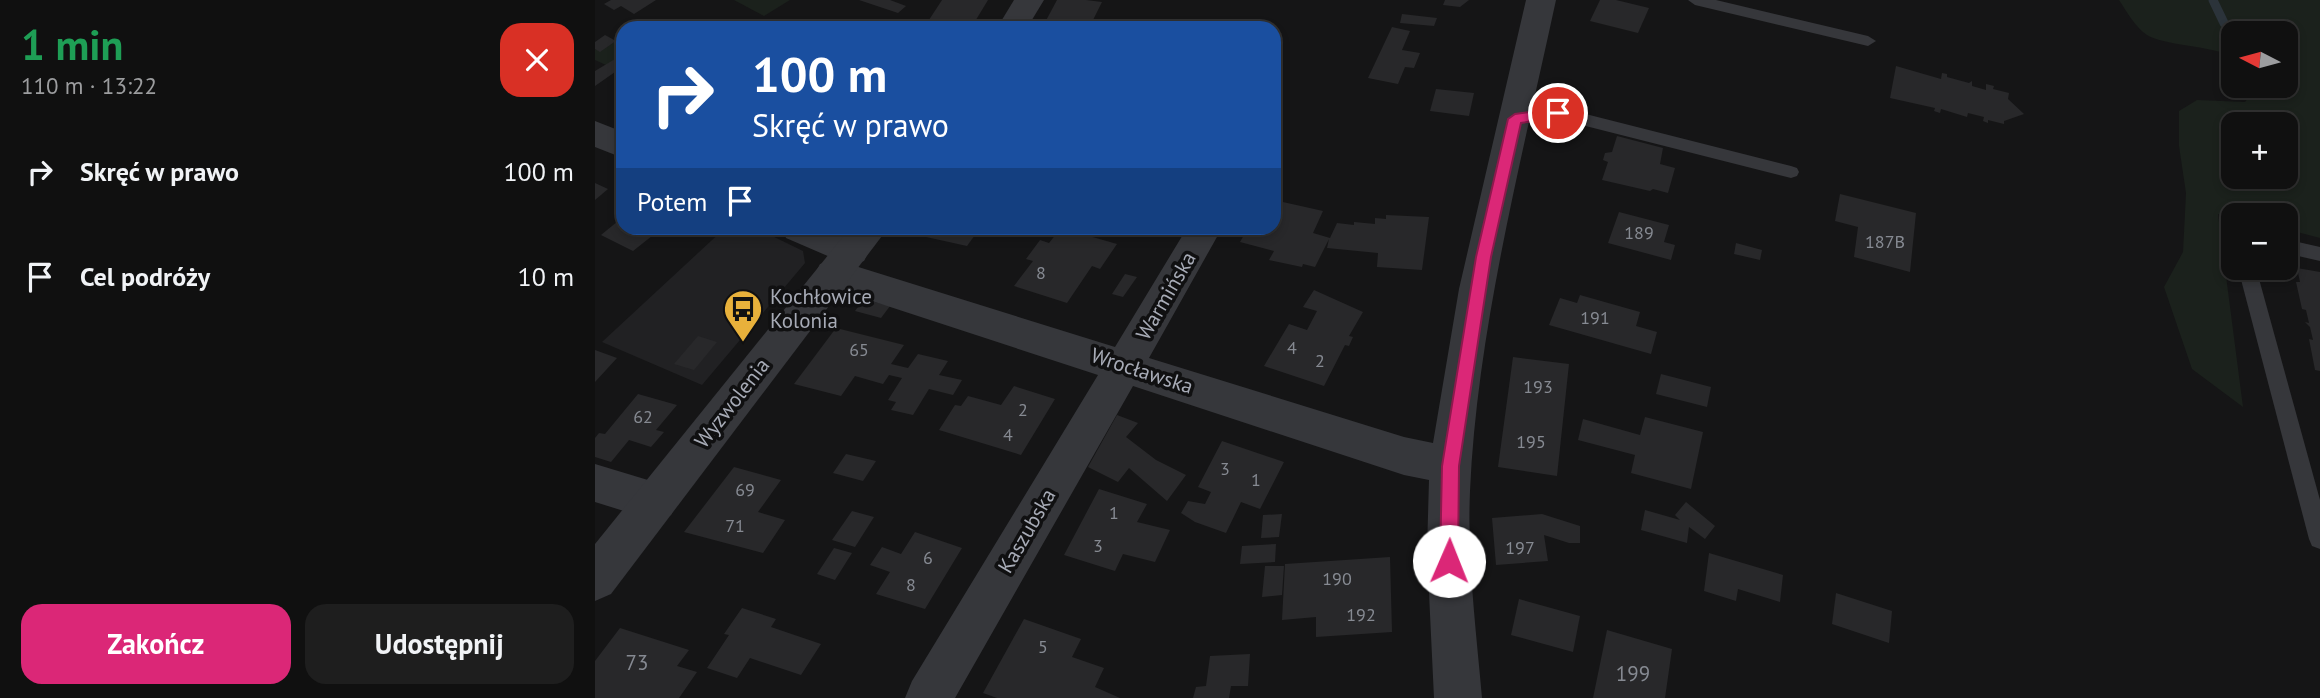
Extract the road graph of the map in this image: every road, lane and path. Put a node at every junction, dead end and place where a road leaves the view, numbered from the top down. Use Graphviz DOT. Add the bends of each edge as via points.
graph roads {
  1 [pos="1029,0"];
  2 [pos="1541,0"];
  3 [pos="1695,0"];
  4 [pos="1016,21"];
  5 [pos="1868,41"];
  6 [pos="1515,119"];
  7 [pos="595,133"];
  8 [pos="616,143"];
  9 [pos="1791,172"];
  10 [pos="815,235"];
  11 [pos="1201,235"];
  12 [pos="2298,249"];
  13 [pos="851,251"];
  14 [pos="2320,254"];
  15 [pos="2250,280"];
  16 [pos="1126,365"];
  17 [pos="1451,466"];
  18 [pos="595,483"];
  19 [pos="656,501"];
  20 [pos="2320,539"];
  21 [pos="595,579"];
  22 [pos="929,698"];
  23 [pos="1458,698"];
  1 -- 4 [label="street"];
  2 -- 6 [label="street"];
  3 -- 5 [label="lane"];
  6 -- 9 [label="lane" via="1558,113"];
  6 -- 17 [label="street" via="1484,257"];
  7 -- 8 [label="street"];
  10 -- 13 [label="street, Wrocławska"];
  11 -- 16 [label="street, Warmińska"];
  12 -- 14 [label="lane"];
  13 -- 16 [label="street, Wrocławska"];
  13 -- 19 [label="street, Wyzwolenia"];
  15 -- 20 [label="lane"];
  16 -- 17 [label="street, Wrocławska" via="1404,456"];
  16 -- 22 [label="street, Kaszubska"];
  17 -- 23 [label="street" via="1449,561"];
  18 -- 19 [label="street"];
  19 -- 21 [label="street, Wyzwolenia"];
}
